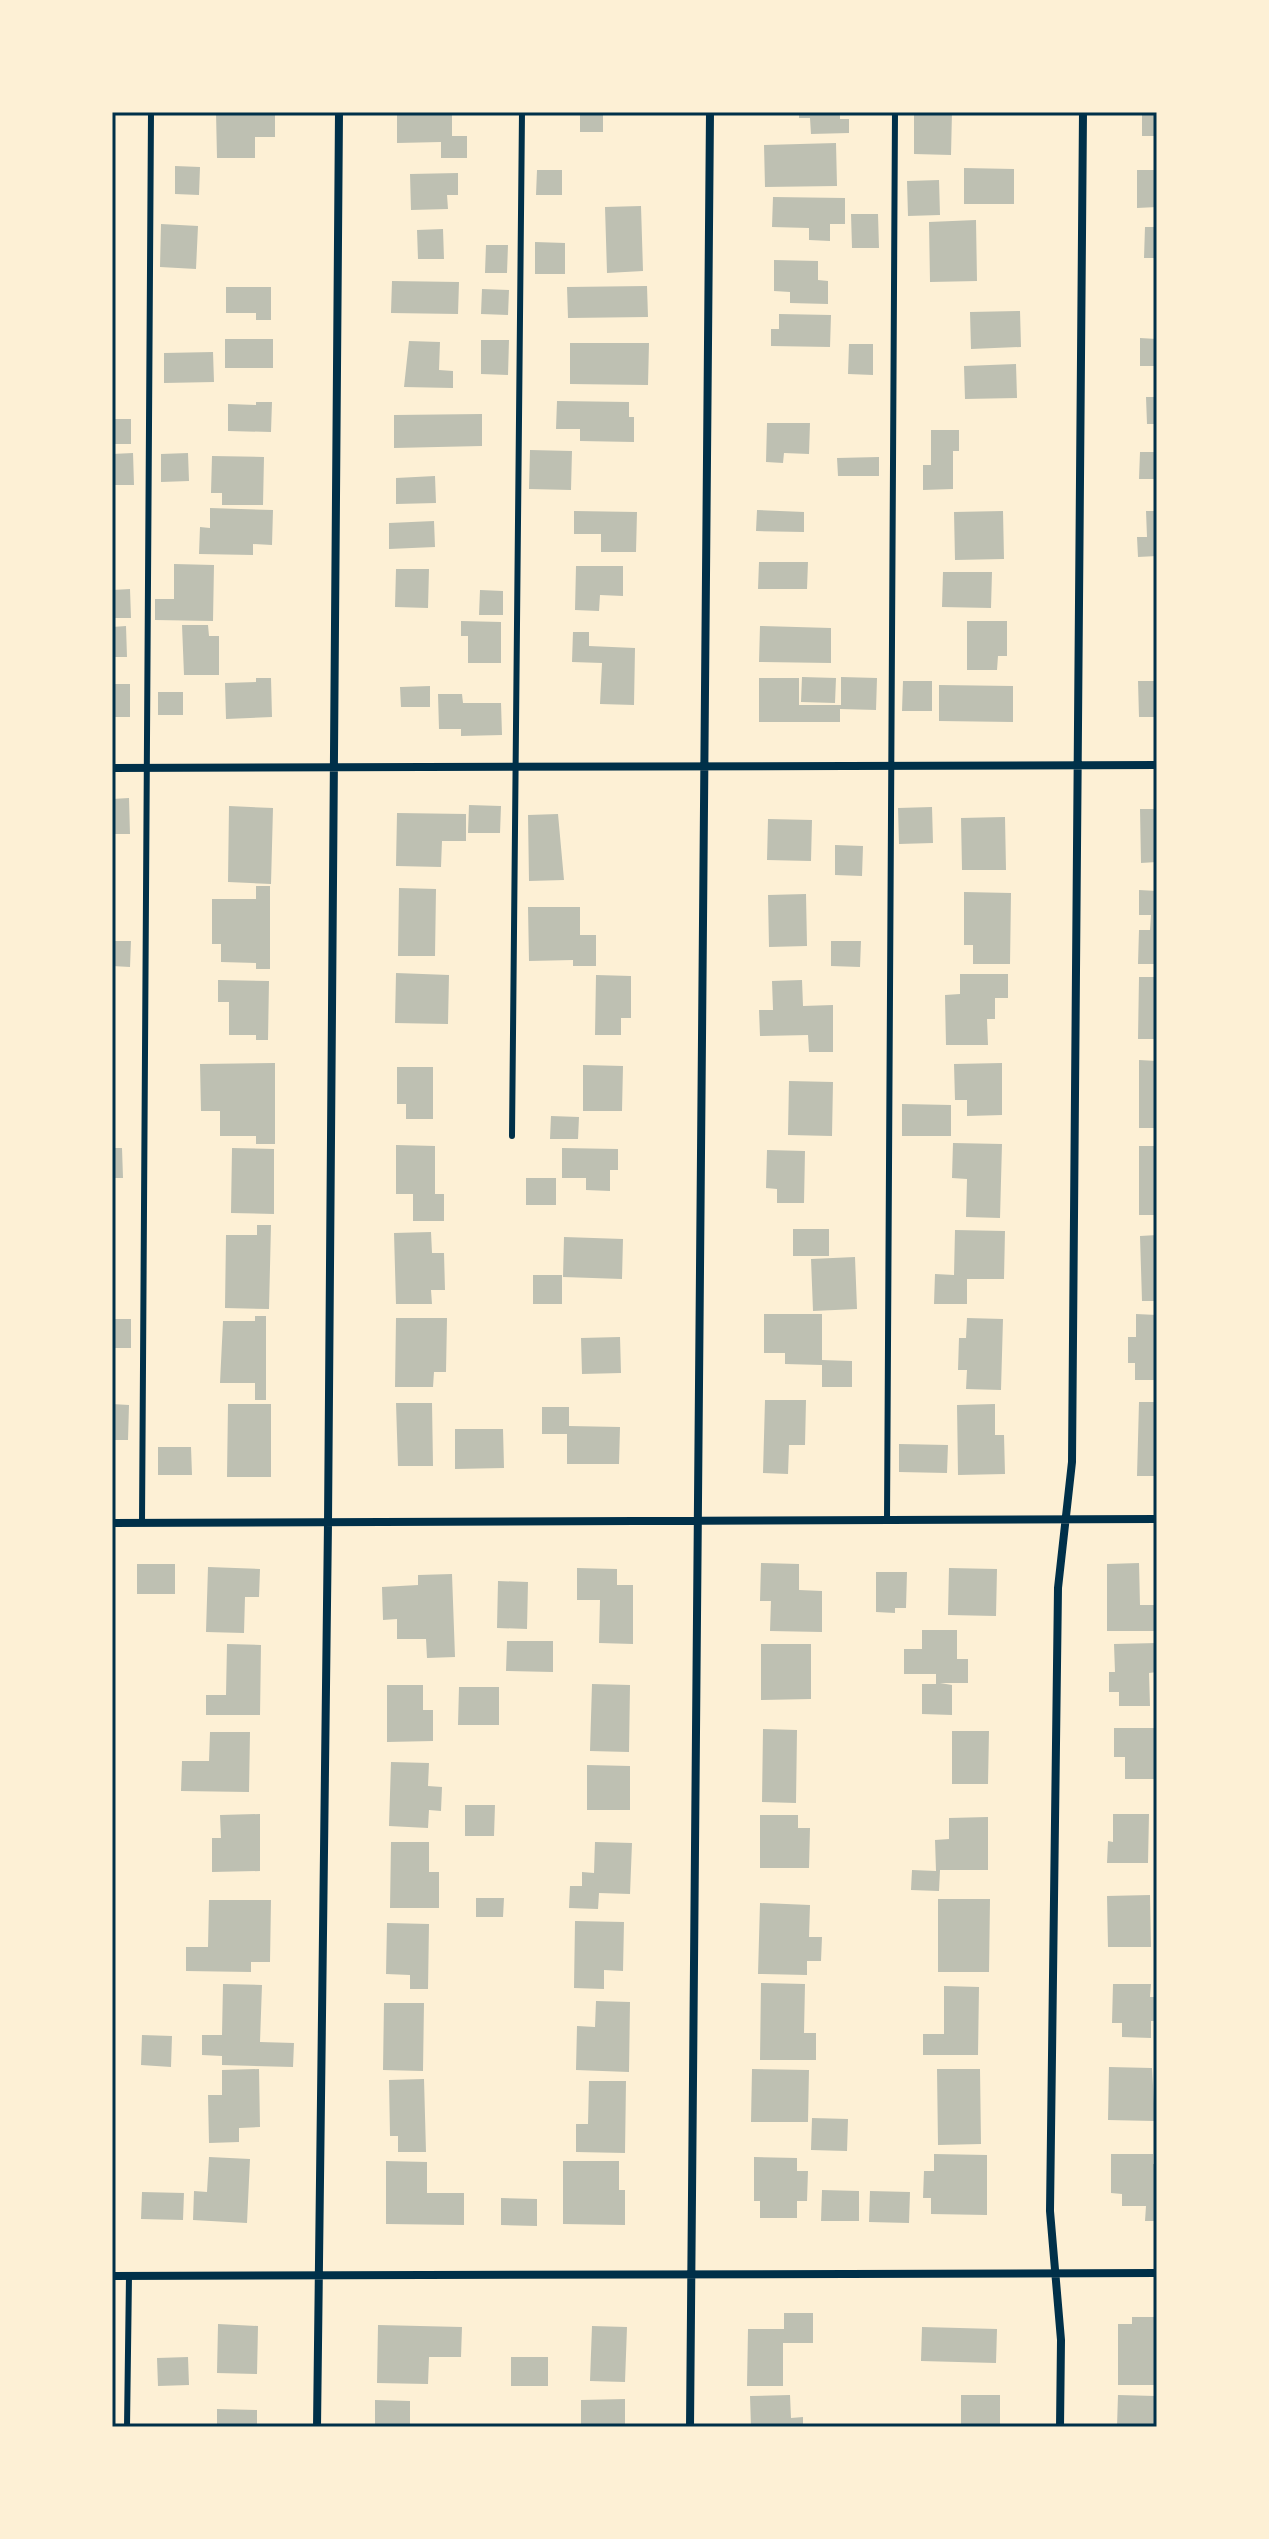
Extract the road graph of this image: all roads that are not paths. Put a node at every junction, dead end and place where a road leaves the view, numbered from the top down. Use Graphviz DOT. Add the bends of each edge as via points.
graph roads {
  1 [pos="151,112"];
  2 [pos="339,112"];
  3 [pos="522,112"];
  4 [pos="710,112"];
  5 [pos="895,112"];
  6 [pos="1083,112"];
  7 [pos="1077,765"];
  8 [pos="1157,765"];
  9 [pos="705,766"];
  10 [pos="890,766"];
  11 [pos="335,767"];
  12 [pos="516,767"];
  13 [pos="112,768"];
  14 [pos="145,768"];
  15 [pos="512,1136"];
  16 [pos="1066,1519"];
  17 [pos="1157,1519"];
  18 [pos="887,1520"];
  19 [pos="699,1521"];
  20 [pos="112,1523"];
  21 [pos="142,1523"];
  22 [pos="328,1523"];
  23 [pos="1055,2273"];
  24 [pos="1157,2273"];
  25 [pos="690,2275"];
  26 [pos="112,2276"];
  27 [pos="129,2276"];
  28 [pos="319,2276"];
  29 [pos="127,2427"];
  30 [pos="317,2427"];
  31 [pos="690,2427"];
  32 [pos="1060,2427"];
  1 -- 14 [label="lane"];
  2 -- 11 [label="street"];
  3 -- 12 [label="lane"];
  4 -- 9 [label="street"];
  5 -- 10 [label="lane"];
  6 -- 7 [label="street"];
  7 -- 8 [label="street"];
  7 -- 10 [label="street"];
  7 -- 16 [label="street" via="1072,1462"];
  9 -- 10 [label="street"];
  9 -- 12 [label="street"];
  9 -- 19 [label="street"];
  10 -- 18 [label="lane"];
  11 -- 12 [label="street"];
  11 -- 14 [label="street"];
  11 -- 22 [label="street"];
  12 -- 15 [label="lane"];
  13 -- 14 [label="street"];
  14 -- 21 [label="lane"];
  16 -- 17 [label="street"];
  16 -- 18 [label="street"];
  16 -- 23 [label="street" via="1058,1588 1050,2211"];
  18 -- 19 [label="street"];
  19 -- 22 [label="street"];
  19 -- 25 [label="street"];
  20 -- 21 [label="street"];
  21 -- 22 [label="street"];
  22 -- 28 [label="street"];
  23 -- 24 [label="street"];
  23 -- 25 [label="street"];
  23 -- 32 [label="street"];
  25 -- 28 [label="street"];
  25 -- 31 [label="street"];
  26 -- 27 [label="street"];
  27 -- 28 [label="street"];
  27 -- 29 [label="lane"];
  28 -- 30 [label="street"];
}
